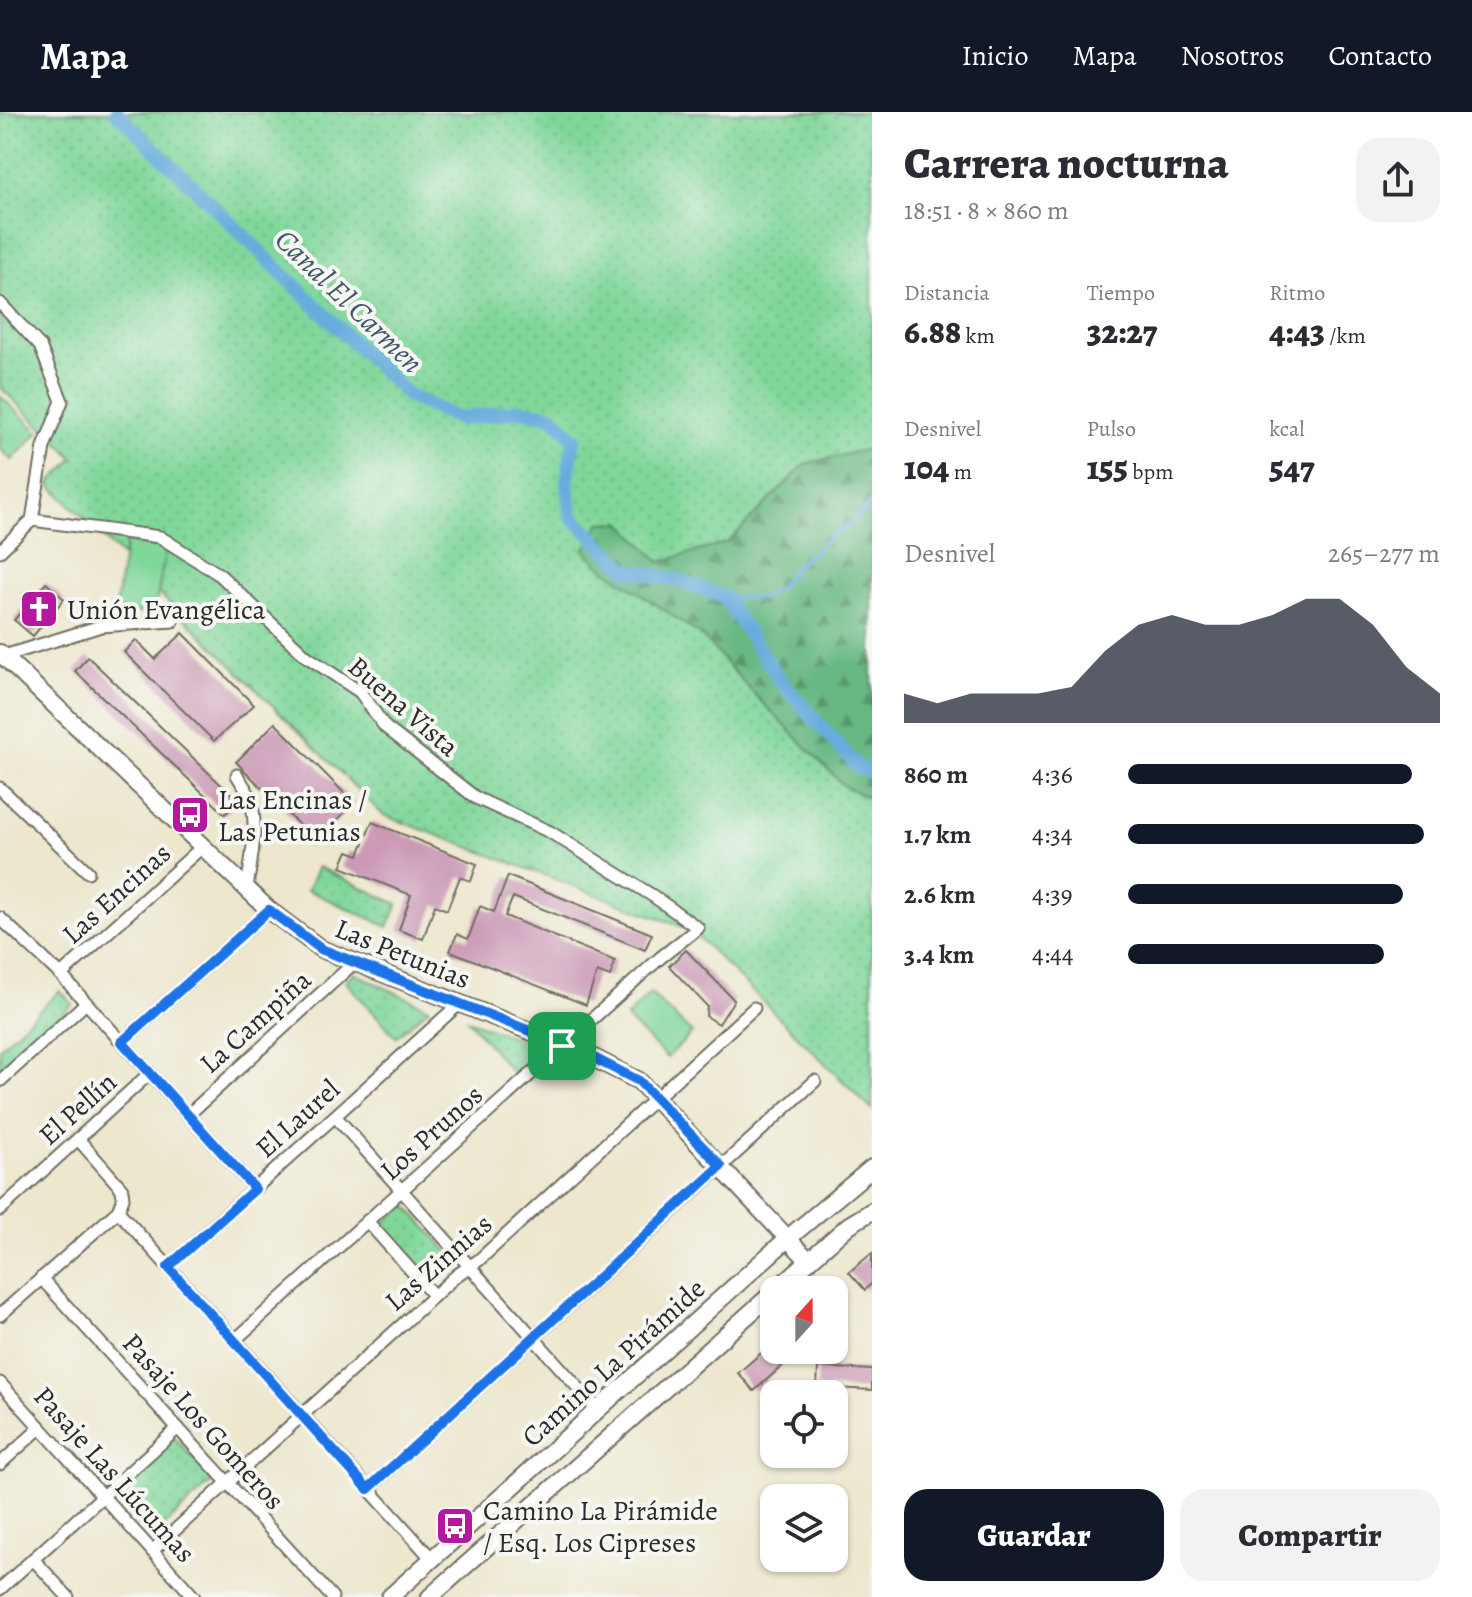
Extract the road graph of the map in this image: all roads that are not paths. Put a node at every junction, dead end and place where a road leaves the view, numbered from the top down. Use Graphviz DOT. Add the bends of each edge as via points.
graph roads {
  1 [pos="0,303"];
  2 [pos="32,520"];
  3 [pos="0,551"];
  4 [pos="173,621"];
  5 [pos="2,655"];
  6 [pos="237,775"];
  7 [pos="0,788"];
  8 [pos="203,846"];
  9 [pos="88,872"];
  10 [pos="247,888"];
  11 [pos="269,910"];
  12 [pos="0,918"];
  13 [pos="660,958"];
  14 [pos="354,963"];
  15 [pos="61,975"];
  16 [pos="86,1003"];
  17 [pos="459,1004"];
  18 [pos="754,1008"];
  19 [pos="122,1042"];
  20 [pos="562,1046"];
  21 [pos="150,1073"];
  22 [pos="0,1081"];
  23 [pos="815,1081"];
  24 [pos="657,1097"];
  25 [pos="188,1115"];
  26 [pos="335,1116"];
  27 [pos="78,1139"];
  28 [pos="721,1166"];
  29 [pos="872,1168"];
  30 [pos="255,1189"];
  31 [pos="401,1191"];
  32 [pos="0,1210"];
  33 [pos="118,1211"];
  34 [pos="872,1211"];
  35 [pos="367,1221"];
  36 [pos="787,1239"];
  37 [pos="809,1261"];
  38 [pos="469,1266"];
  39 [pos="168,1267"];
  40 [pos="792,1276"];
  41 [pos="41,1278"];
  42 [pos="434,1296"];
  43 [pos="760,1304"];
  44 [pos="0,1315"];
  45 [pos="534,1338"];
  46 [pos="235,1340"];
  47 [pos="0,1383"];
  48 [pos="598,1410"];
  49 [pos="302,1415"];
  50 [pos="40,1428"];
  51 [pos="178,1428"];
  52 [pos="0,1464"];
  53 [pos="228,1483"];
  54 [pos="368,1489"];
  55 [pos="102,1496"];
  56 [pos="152,1551"];
  57 [pos="33,1559"];
  58 [pos="433,1560"];
  59 [pos="0,1589"];
  60 [pos="68,1597"];
  61 [pos="194,1597"];
  62 [pos="332,1597"];
  63 [pos="390,1597"];
  64 [pos="430,1597"];
  1 -- 2 [label="street" via="40,346 62,401 44,447"];
  2 -- 3 [label="street"];
  2 -- 13 [label="street, Buena Vista" via="160,537 220,575 306,656 360,692 385,727 476,798 550,832 698,928"];
  4 -- 5 [label="street" via="101,626"];
  5 -- 8 [label="street, Las Petunias"];
  6 -- 10 [label="street" via="250,797 252,818"];
  7 -- 9 [label="street"];
  8 -- 10 [label="street, Las Petunias"];
  8 -- 15 [label="street, Las Encinas"];
  10 -- 11 [label="street, Las Petunias"];
  11 -- 14 [label="street, Las Petunias" via="311,943"];
  11 -- 19 [label="street"];
  12 -- 15 [label="street"];
  13 -- 20 [label="street, Los Prunos"];
  14 -- 17 [label="street, Las Petunias"];
  14 -- 25 [label="street, La Campiña"];
  15 -- 16 [label="street"];
  16 -- 19 [label="street"];
  16 -- 22 [label="street"];
  17 -- 20 [label="street, Las Petunias"];
  17 -- 26 [label="street, El Laurel"];
  18 -- 24 [label="street, Las Zinnias"];
  19 -- 21 [label="street"];
  20 -- 24 [label="street, Las Petunias" via="630,1076"];
  20 -- 31 [label="street, Los Prunos"];
  21 -- 25 [label="street"];
  21 -- 27 [label="street, El Pellín"];
  23 -- 28 [label="street"];
  24 -- 28 [label="street, Las Petunias"];
  24 -- 38 [label="street, Las Zinnias"];
  25 -- 30 [label="street"];
  26 -- 30 [label="street, El Laurel"];
  26 -- 31 [label="street"];
  27 -- 32 [label="street, El Pellín"];
  27 -- 33 [label="street" via="122,1189"];
  28 -- 36 [label="street, Las Petunias"];
  28 -- 45 [label="street"];
  29 -- 36 [label="street, Camino La Pirámide"];
  30 -- 39 [label="street, El Laurel"];
  31 -- 35 [label="street, Los Prunos"];
  31 -- 38 [label="street"];
  33 -- 39 [label="street"];
  33 -- 41 [label="street"];
  34 -- 37 [label="street, Camino La Pirámide"];
  35 -- 42 [label="street"];
  35 -- 46 [label="street, Los Prunos"];
  36 -- 37 [label="street, Las Petunias"];
  36 -- 48 [label="street, Camino La Pirámide"];
  37 -- 40 [label="street, Camino La Pirámide"];
  38 -- 42 [label="street, Las Zinnias"];
  38 -- 45 [label="street"];
  39 -- 46 [label="street"];
  41 -- 44 [label="street"];
  41 -- 51 [label="street, Pasaje Los Gomeros"];
  42 -- 49 [label="street, Las Zinnias"];
  43 -- 64 [label="street, Camino La Pirámide"];
  45 -- 48 [label="street"];
  45 -- 54 [label="street"];
  46 -- 49 [label="street"];
  47 -- 50 [label="street, Pasaje Las Lúcumas"];
  48 -- 58 [label="street, Camino La Pirámide"];
  49 -- 53 [label="street, Las Zinnias"];
  49 -- 54 [label="street"];
  50 -- 52 [label="street"];
  50 -- 55 [label="street, Pasaje Las Lúcumas"];
  51 -- 53 [label="street, Pasaje Los Gomeros"];
  51 -- 55 [label="street"];
  53 -- 56 [label="street, Las Zinnias"];
  53 -- 62 [label="street, Pasaje Los Gomeros"];
  54 -- 58 [label="street"];
  55 -- 56 [label="street, Pasaje Las Lúcumas"];
  55 -- 57 [label="street"];
  56 -- 61 [label="street, Pasaje Las Lúcumas"];
  57 -- 59 [label="street"];
  57 -- 60 [label="street"];
  58 -- 63 [label="street, Camino La Pirámide"];
}
